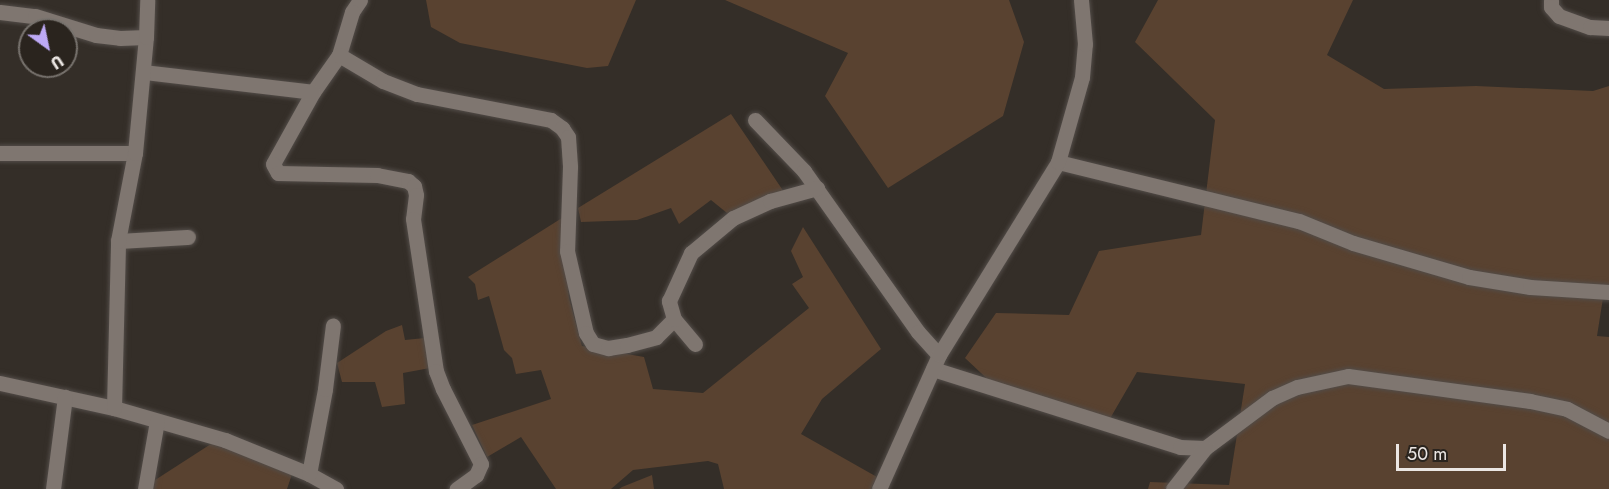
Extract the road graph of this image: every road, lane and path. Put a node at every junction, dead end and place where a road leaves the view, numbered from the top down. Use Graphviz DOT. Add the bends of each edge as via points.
graph roads {
  1 [pos="147,0"];
  2 [pos="360,0"];
  3 [pos="1081,0"];
  4 [pos="1551,0"];
  5 [pos="0,12"];
  6 [pos="1609,28"];
  7 [pos="147,36"];
  8 [pos="339,55"];
  9 [pos="144,72"];
  10 [pos="313,92"];
  11 [pos="755,120"];
  12 [pos="0,153"];
  13 [pos="135,153"];
  14 [pos="1058,162"];
  15 [pos="817,188"];
  16 [pos="188,237"];
  17 [pos="118,241"];
  18 [pos="1609,292"];
  19 [pos="674,319"];
  20 [pos="333,325"];
  21 [pos="695,344"];
  22 [pos="936,362"];
  23 [pos="0,383"];
  24 [pos="65,397"];
  25 [pos="114,408"];
  26 [pos="157,421"];
  27 [pos="1609,430"];
  28 [pos="1205,448"];
  29 [pos="309,474"];
  30 [pos="53,489"];
  31 [pos="145,489"];
  32 [pos="336,489"];
  33 [pos="457,489"];
  34 [pos="879,489"];
  35 [pos="1173,489"];
  1 -- 7 [label="street"];
  2 -- 8 [label="street" via="352,12"];
  3 -- 14 [label="street" via="1085,44 1082,77"];
  4 -- 6 [label="street" via="1551,7 1559,16 1590,27"];
  5 -- 7 [label="street" via="35,16 120,38"];
  7 -- 9 [label="street"];
  8 -- 10 [label="street"];
  8 -- 19 [label="street" via="383,81 417,94 551,120 562,128 568,137 570,167 567,251 579,312 590,339 593,344 608,348 643,342 666,329"];
  9 -- 10 [label="street"];
  9 -- 13 [label="street"];
  10 -- 33 [label="street" via="277,158 275,170 377,175 408,181 416,189 413,219 436,371 481,464 476,476"];
  11 -- 15 [label="street" via="782,145"];
  12 -- 13 [label="street"];
  13 -- 17 [label="street"];
  14 -- 18 [label="street" via="1299,220 1353,243 1469,277 1530,287"];
  14 -- 22 [label="street"];
  15 -- 19 [label="street" via="770,201 713,232 691,253 675,285 669,301"];
  15 -- 22 [label="street"];
  16 -- 17 [label="street"];
  17 -- 25 [label="street"];
  19 -- 21 [label="street"];
  20 -- 29 [label="street"];
  22 -- 28 [label="street" via="1180,447"];
  22 -- 34 [label="street"];
  23 -- 24 [label="street"];
  24 -- 25 [label="street"];
  24 -- 30 [label="street"];
  25 -- 26 [label="street"];
  26 -- 29 [label="street" via="225,440"];
  26 -- 31 [label="street"];
  27 -- 28 [label="street" via="1567,409 1538,402 1348,376 1313,383 1272,398"];
  28 -- 35 [label="street"];
  29 -- 32 [label="street"];
}
